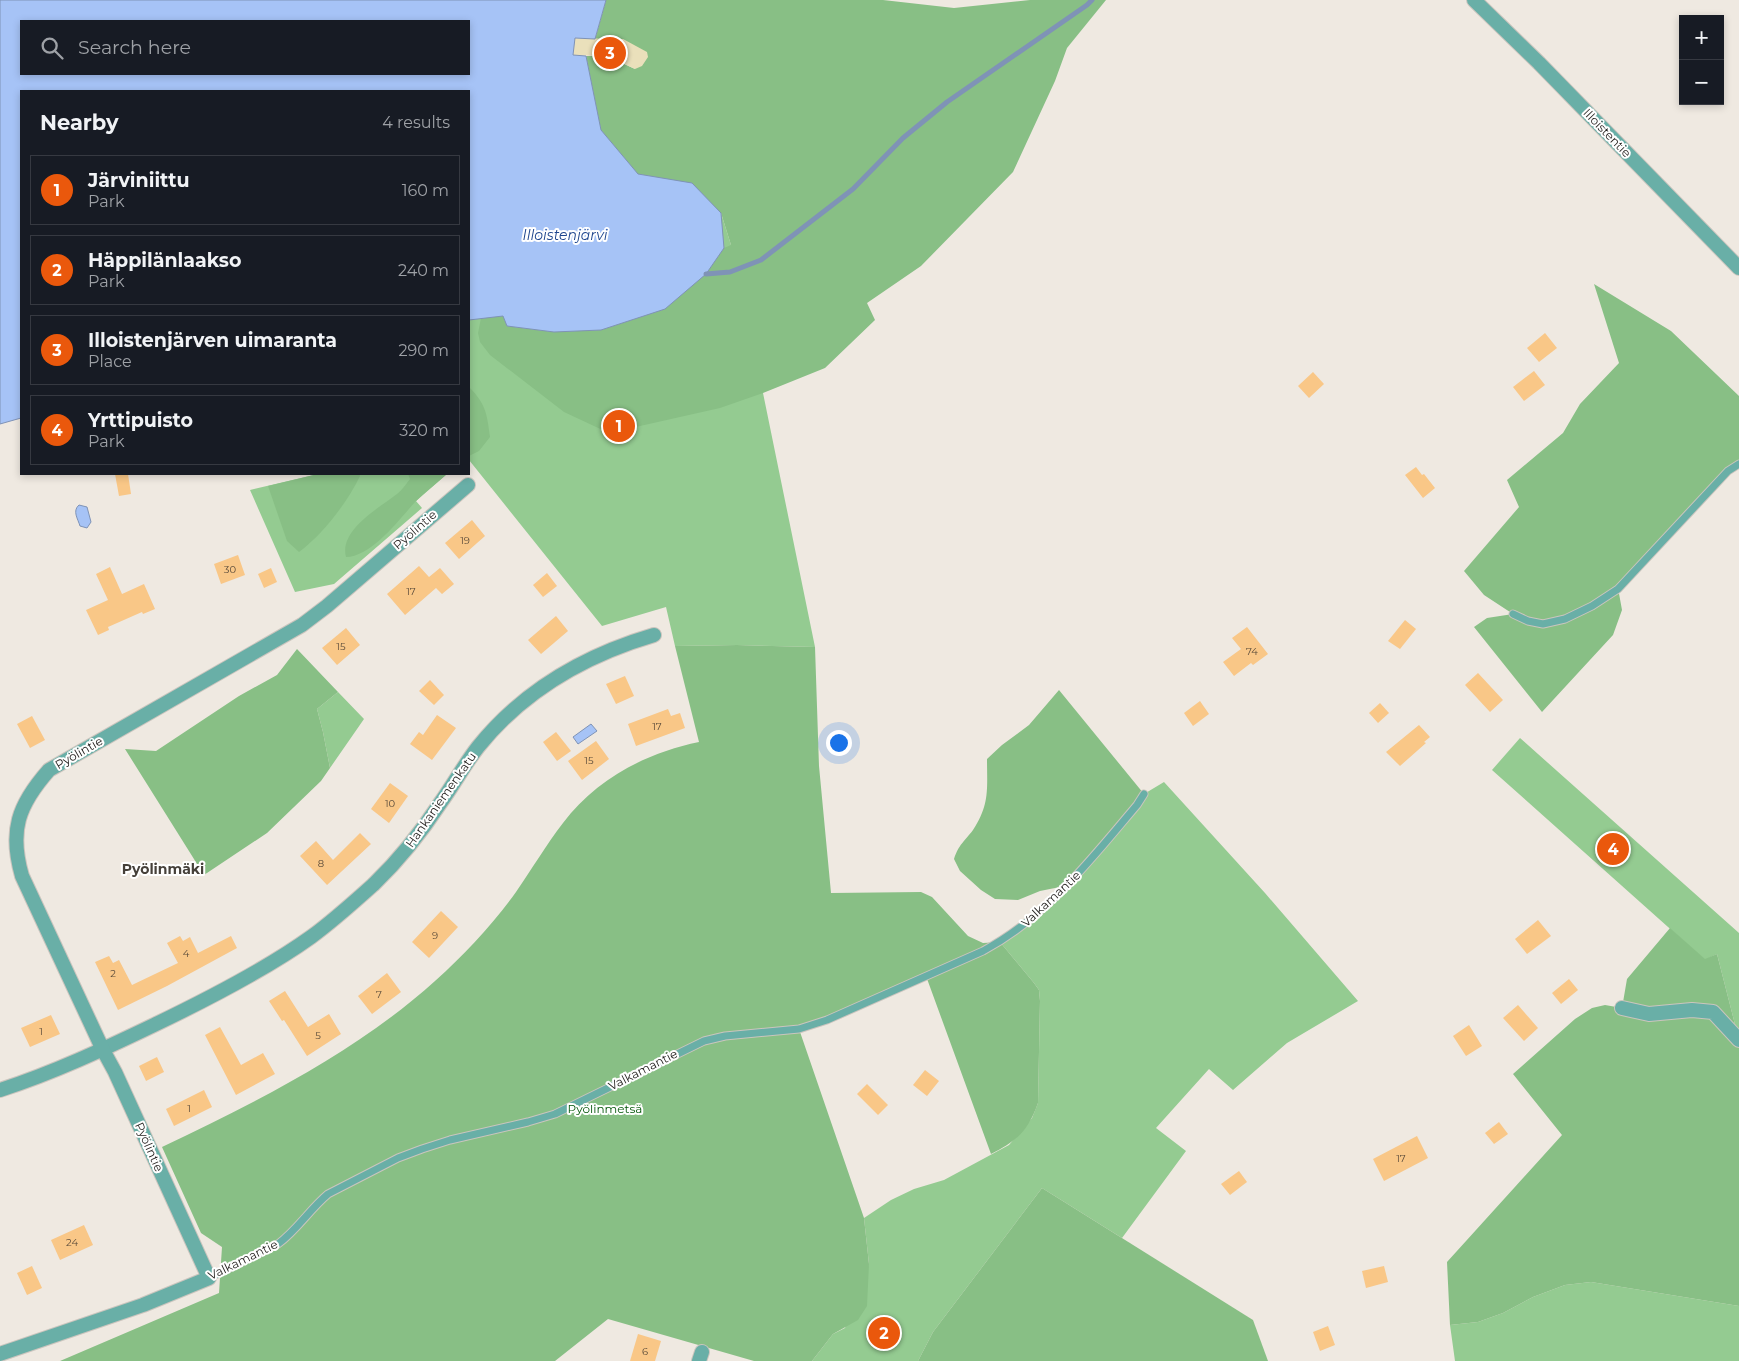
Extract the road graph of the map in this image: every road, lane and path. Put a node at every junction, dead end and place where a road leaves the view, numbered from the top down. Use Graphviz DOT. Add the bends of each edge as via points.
graph roads {
  1 [pos="1474,0"];
  2 [pos="1739,268"];
  3 [pos="1739,464"];
  4 [pos="468,485"];
  5 [pos="1514,614"];
  6 [pos="654,635"];
  7 [pos="1144,794"];
  8 [pos="1622,1008"];
  9 [pos="1739,1040"];
  10 [pos="103,1050"];
  11 [pos="0,1090"];
  12 [pos="208,1278"];
  13 [pos="0,1354"];
  1 -- 2 [label="street, Illoistentie"];
  3 -- 5 [label="lane" via="1618,588 1599,602 1565,619 1543,624"];
  4 -- 10 [label="street, Pyölintie" via="302,625 49,770 26,800 18,822 16,857"];
  6 -- 10 [label="street, Hankaniemenkatu" via="607,651 529,696 478,746 403,854 311,937 220,991"];
  7 -- 12 [label="lane, Valkamantie" via="1082,870 1026,924 983,951 826,1020 798,1029 704,1041 554,1114 450,1140 398,1158 328,1194 278,1244"];
  8 -- 9 [label="street" via="1649,1014 1692,1010 1713,1012"];
  10 -- 11 [label="street, Hankaniemenkatu"];
  10 -- 12 [label="street, Pyölintie" via="116,1072"];
  12 -- 13 [label="street, Valkamantie" via="143,1305"];
}
